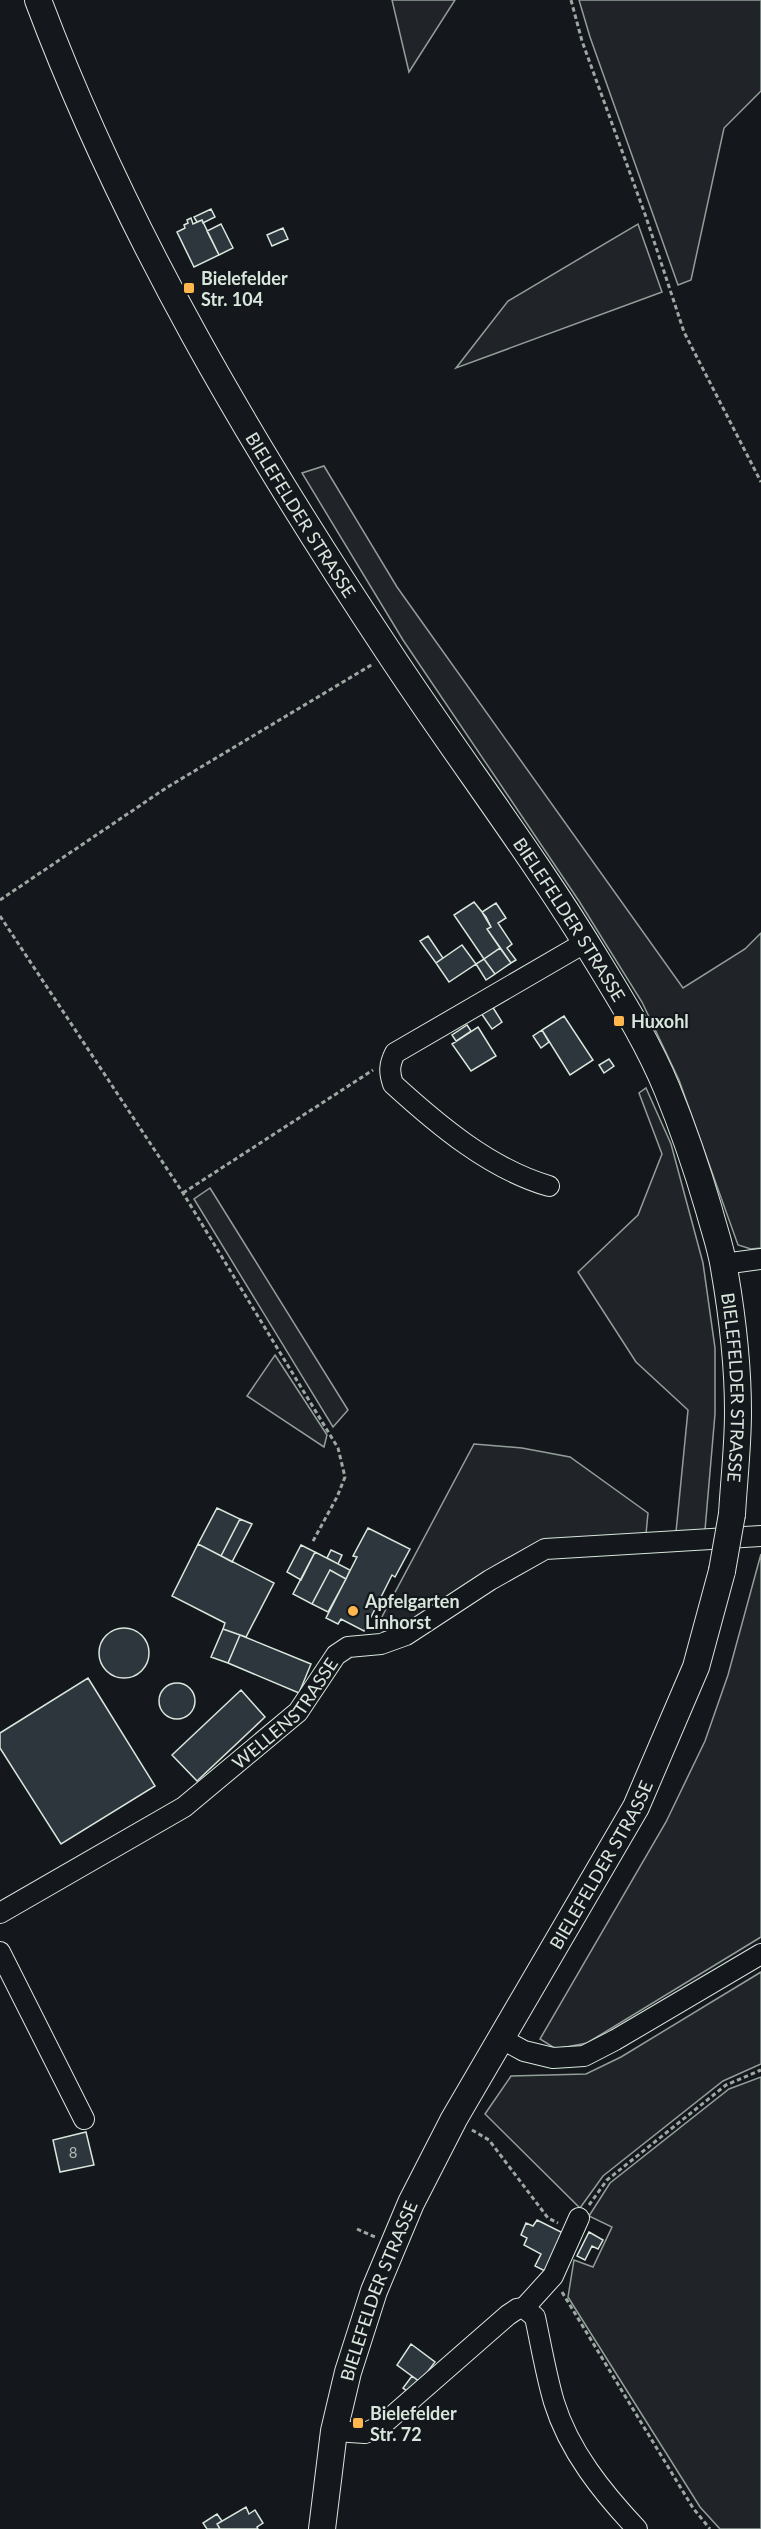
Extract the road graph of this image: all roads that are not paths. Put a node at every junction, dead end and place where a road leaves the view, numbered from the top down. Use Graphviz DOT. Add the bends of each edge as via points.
graph roads {
  1 [pos="38,0"];
  2 [pos="586,942"];
  3 [pos="549,1186"];
  4 [pos="761,1259"];
  5 [pos="723,1264"];
  6 [pos="761,1536"];
  7 [pos="0,1913"];
  8 [pos="0,1952"];
  9 [pos="761,1954"];
  10 [pos="500,2038"];
  11 [pos="84,2119"];
  12 [pos="576,2225"];
  13 [pos="524,2308"];
  14 [pos="334,2431"];
  15 [pos="322,2529"];
  16 [pos="637,2529"];
  1 -- 2 [label="main road, BIELEFELDER STRASSE" via="113,174 229,400 390,653"];
  2 -- 3 [label="street" via="395,1053 390,1062 393,1084 449,1131 515,1175"];
  2 -- 5 [label="main road, BIELEFELDER STRASSE" via="666,1087 700,1178"];
  4 -- 5 [label="street"];
  5 -- 10 [label="main road, BIELEFELDER STRASSE, bridge" via="738,1410 732,1514 722,1571 696,1668 636,1807"];
  6 -- 7 [label="street, WELLENSTRASSE" via="545,1549 406,1635 381,1644 348,1647 336,1655 298,1712 184,1807"];
  8 -- 11 [label="street"];
  9 -- 10 [label="street" via="584,2056 553,2058 524,2051"];
  10 -- 14 [label="main road, BIELEFELDER STRASSE" via="411,2203 374,2291"];
  12 -- 13 [label="street" via="553,2276"];
  13 -- 14 [label="street" via="508,2315 381,2426 365,2433"];
  13 -- 16 [label="street" via="535,2317 555,2403 582,2461"];
  14 -- 15 [label="main road, BIELEFELDER STRASSE"];
}
